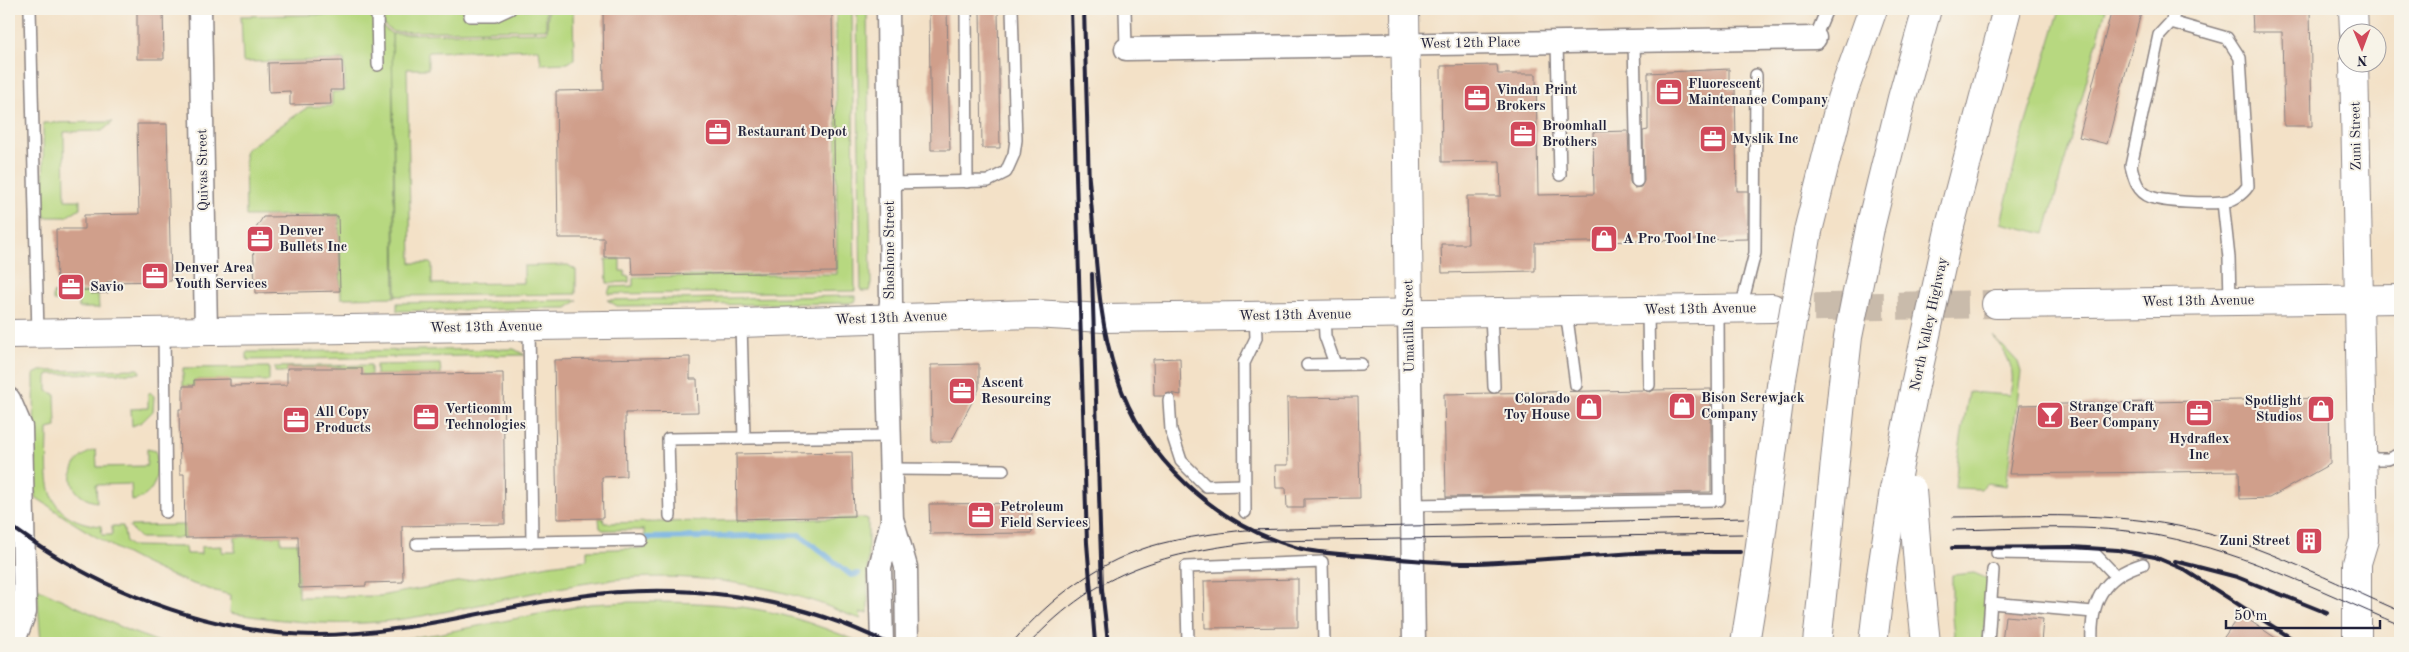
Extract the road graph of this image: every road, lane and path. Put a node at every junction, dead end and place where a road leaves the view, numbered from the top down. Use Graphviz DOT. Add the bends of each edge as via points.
graph roads {
  1 [pos="30,9"];
  2 [pos="200,9"];
  3 [pos="377,9"];
  4 [pos="510,9"];
  5 [pos="888,9"];
  6 [pos="966,9"];
  7 [pos="1012,9"];
  8 [pos="1125,9"];
  9 [pos="1405,9"];
  10 [pos="1827,9"];
  11 [pos="1873,9"];
  12 [pos="1927,9"];
  13 [pos="2007,9"];
  14 [pos="2176,9"];
  15 [pos="2354,9"];
  16 [pos="470,16"];
  17 [pos="2171,22"];
  18 [pos="2354,22"];
  19 [pos="1815,38"];
  20 [pos="1634,41"];
  21 [pos="1557,42"];
  22 [pos="1406,44"];
  23 [pos="1126,49"];
  24 [pos="378,65"];
  25 [pos="2354,72"];
  26 [pos="1756,76"];
  27 [pos="1560,175"];
  28 [pos="1637,181"];
  29 [pos="967,182"];
  30 [pos="890,183"];
  31 [pos="2223,202"];
  32 [pos="2400,298"];
  33 [pos="2358,299"];
  34 [pos="2230,301"];
  35 [pos="1996,304"];
  36 [pos="1772,308"];
  37 [pos="1729,309"];
  38 [pos="1648,310"];
  39 [pos="1566,311"];
  40 [pos="1491,312"];
  41 [pos="1409,313"];
  42 [pos="1255,315"];
  43 [pos="1324,315"];
  44 [pos="889,318"];
  45 [pos="741,323"];
  46 [pos="529,326"];
  47 [pos="206,331"];
  48 [pos="164,332"];
  49 [pos="9,334"];
  50 [pos="38,334"];
  51 [pos="1335,364"];
  52 [pos="1361,364"];
  53 [pos="1307,365"];
  54 [pos="1649,385"];
  55 [pos="1576,386"];
  56 [pos="1494,387"];
  57 [pos="9,400"];
  58 [pos="1169,400"];
  59 [pos="891,436"];
  60 [pos="744,438"];
  61 [pos="2400,454"];
  62 [pos="2362,459"];
  63 [pos="892,469"];
  64 [pos="1004,470"];
  65 [pos="1244,485"];
  66 [pos="1903,490"];
  67 [pos="1412,505"];
  68 [pos="166,512"];
  69 [pos="1245,512"];
  70 [pos="670,516"];
  71 [pos="892,521"];
  72 [pos="642,540"];
  73 [pos="2364,540"];
  74 [pos="532,542"];
  75 [pos="417,544"];
  76 [pos="1997,553"];
  77 [pos="2143,564"];
  78 [pos="1993,570"];
  79 [pos="1915,576"];
  80 [pos="2116,576"];
  81 [pos="1991,603"];
  82 [pos="2093,612"];
  83 [pos="9,637"];
  84 [pos="12,643"];
  85 [pos="882,643"];
  86 [pos="907,643"];
  87 [pos="1188,643"];
  88 [pos="1324,643"];
  89 [pos="1414,643"];
  90 [pos="1745,643"];
  91 [pos="1817,643"];
  92 [pos="1873,643"];
  93 [pos="1912,643"];
  94 [pos="1926,643"];
  95 [pos="1988,643"];
  96 [pos="2092,643"];
  97 [pos="2357,643"];
  98 [pos="2375,643"];
  1 -- 50 [label="lane"];
  2 -- 47 [label="street, Quivas Street"];
  3 -- 24 [label="lane"];
  4 -- 16 [label="lane" via="495,16"];
  5 -- 30 [label="street, Shoshone Street"];
  6 -- 29 [label="lane"];
  7 -- 29 [label="lane" via="1014,154 1006,172 988,182"];
  8 -- 23 [label="lane"];
  9 -- 22 [label="main road, Umatilla Street"];
  10 -- 19 [label="lane"];
  11 -- 90 [label="main road, bridge" via="1841,99 1808,230 1782,378"];
  12 -- 91 [label="main road, bridge" via="1870,228 1848,338"];
  13 -- 66 [label="main road, North Valley Highway, bridge" via="1950,226 1915,385"];
  14 -- 17 [label="lane"];
  15 -- 18 [label="main road"];
  17 -- 31 [label="lane" via="2227,38 2240,58 2248,186 2242,194"];
  17 -- 31 [label="lane" via="2159,35 2131,166 2136,186 2150,197 2184,202"];
  19 -- 20 [label="street, West 12th Place"];
  20 -- 21 [label="street, West 12th Place"];
  20 -- 28 [label="lane"];
  21 -- 22 [label="street, West 12th Place"];
  21 -- 27 [label="lane"];
  22 -- 23 [label="street, West 12th Place"];
  22 -- 41 [label="main road, Umatilla Street"];
  25 -- 33 [label="main road, Zuni Street"];
  26 -- 37 [label="lane" via="1756,253"];
  29 -- 30 [label="lane"];
  30 -- 44 [label="street, Shoshone Street"];
  31 -- 34 [label="lane"];
  32 -- 33 [label="main road, West 13th Avenue"];
  33 -- 34 [label="main road, West 13th Avenue"];
  33 -- 62 [label="main road, Zuni Street"];
  34 -- 35 [label="main road, West 13th Avenue"];
  36 -- 37 [label="main road, West 13th Avenue"];
  37 -- 38 [label="main road, West 13th Avenue"];
  37 -- 67 [label="lane" via="1719,500"];
  38 -- 39 [label="main road, West 13th Avenue"];
  38 -- 54 [label="lane"];
  39 -- 40 [label="main road, West 13th Avenue"];
  39 -- 55 [label="lane"];
  40 -- 41 [label="main road, West 13th Avenue"];
  40 -- 56 [label="lane"];
  41 -- 43 [label="main road, West 13th Avenue"];
  41 -- 67 [label="street, Umatilla Street"];
  42 -- 43 [label="main road, West 13th Avenue"];
  42 -- 44 [label="main road, West 13th Avenue" via="1103,318 1034,314"];
  42 -- 65 [label="lane" via="1256,338 1244,363"];
  43 -- 51 [label="lane" via="1325,336"];
  44 -- 45 [label="main road, West 13th Avenue"];
  44 -- 59 [label="street, Shoshone Street"];
  45 -- 46 [label="main road, West 13th Avenue"];
  45 -- 60 [label="lane"];
  46 -- 47 [label="main road, West 13th Avenue"];
  46 -- 74 [label="lane"];
  47 -- 48 [label="main road, West 13th Avenue"];
  48 -- 50 [label="main road, West 13th Avenue"];
  48 -- 68 [label="lane"];
  49 -- 50 [label="main road, West 13th Avenue"];
  51 -- 52 [label="lane"];
  51 -- 53 [label="lane"];
  57 -- 84 [label="street" via="21,427 25,612"];
  58 -- 65 [label="lane" via="1170,430 1181,461 1206,486"];
  59 -- 60 [label="lane"];
  59 -- 63 [label="street, Shoshone Street"];
  60 -- 70 [label="lane" via="668,440"];
  61 -- 62 [label="lane" via="2388,459"];
  62 -- 73 [label="main road, Zuni Street"];
  63 -- 64 [label="lane"];
  63 -- 71 [label="street, Shoshone Street"];
  65 -- 69 [label="lane"];
  66 -- 79 [label="main road, bridge"];
  66 -- 92 [label="main road, North Valley Highway, bridge" via="1881,576"];
  67 -- 89 [label="street, Umatilla Street"];
  71 -- 85 [label="street, Shoshone Street" via="880,567"];
  71 -- 86 [label="street, Shoshone Street" via="906,567"];
  72 -- 74 [label="lane"];
  73 -- 97 [label="main road, Zuni Street" via="2357,563"];
  73 -- 98 [label="main road, Zuni Street" via="2375,563"];
  74 -- 75 [label="lane"];
  76 -- 80 [label="lane" via="2096,555"];
  77 -- 80 [label="lane"];
  78 -- 81 [label="lane"];
  79 -- 93 [label="main road"];
  79 -- 94 [label="main road"];
  80 -- 82 [label="lane" via="2102,592"];
  81 -- 82 [label="lane"];
  81 -- 95 [label="lane"];
  82 -- 96 [label="lane"];
  83 -- 84 [label="street"];
  87 -- 88 [label="lane" via="1186,567 1322,562"];
}
